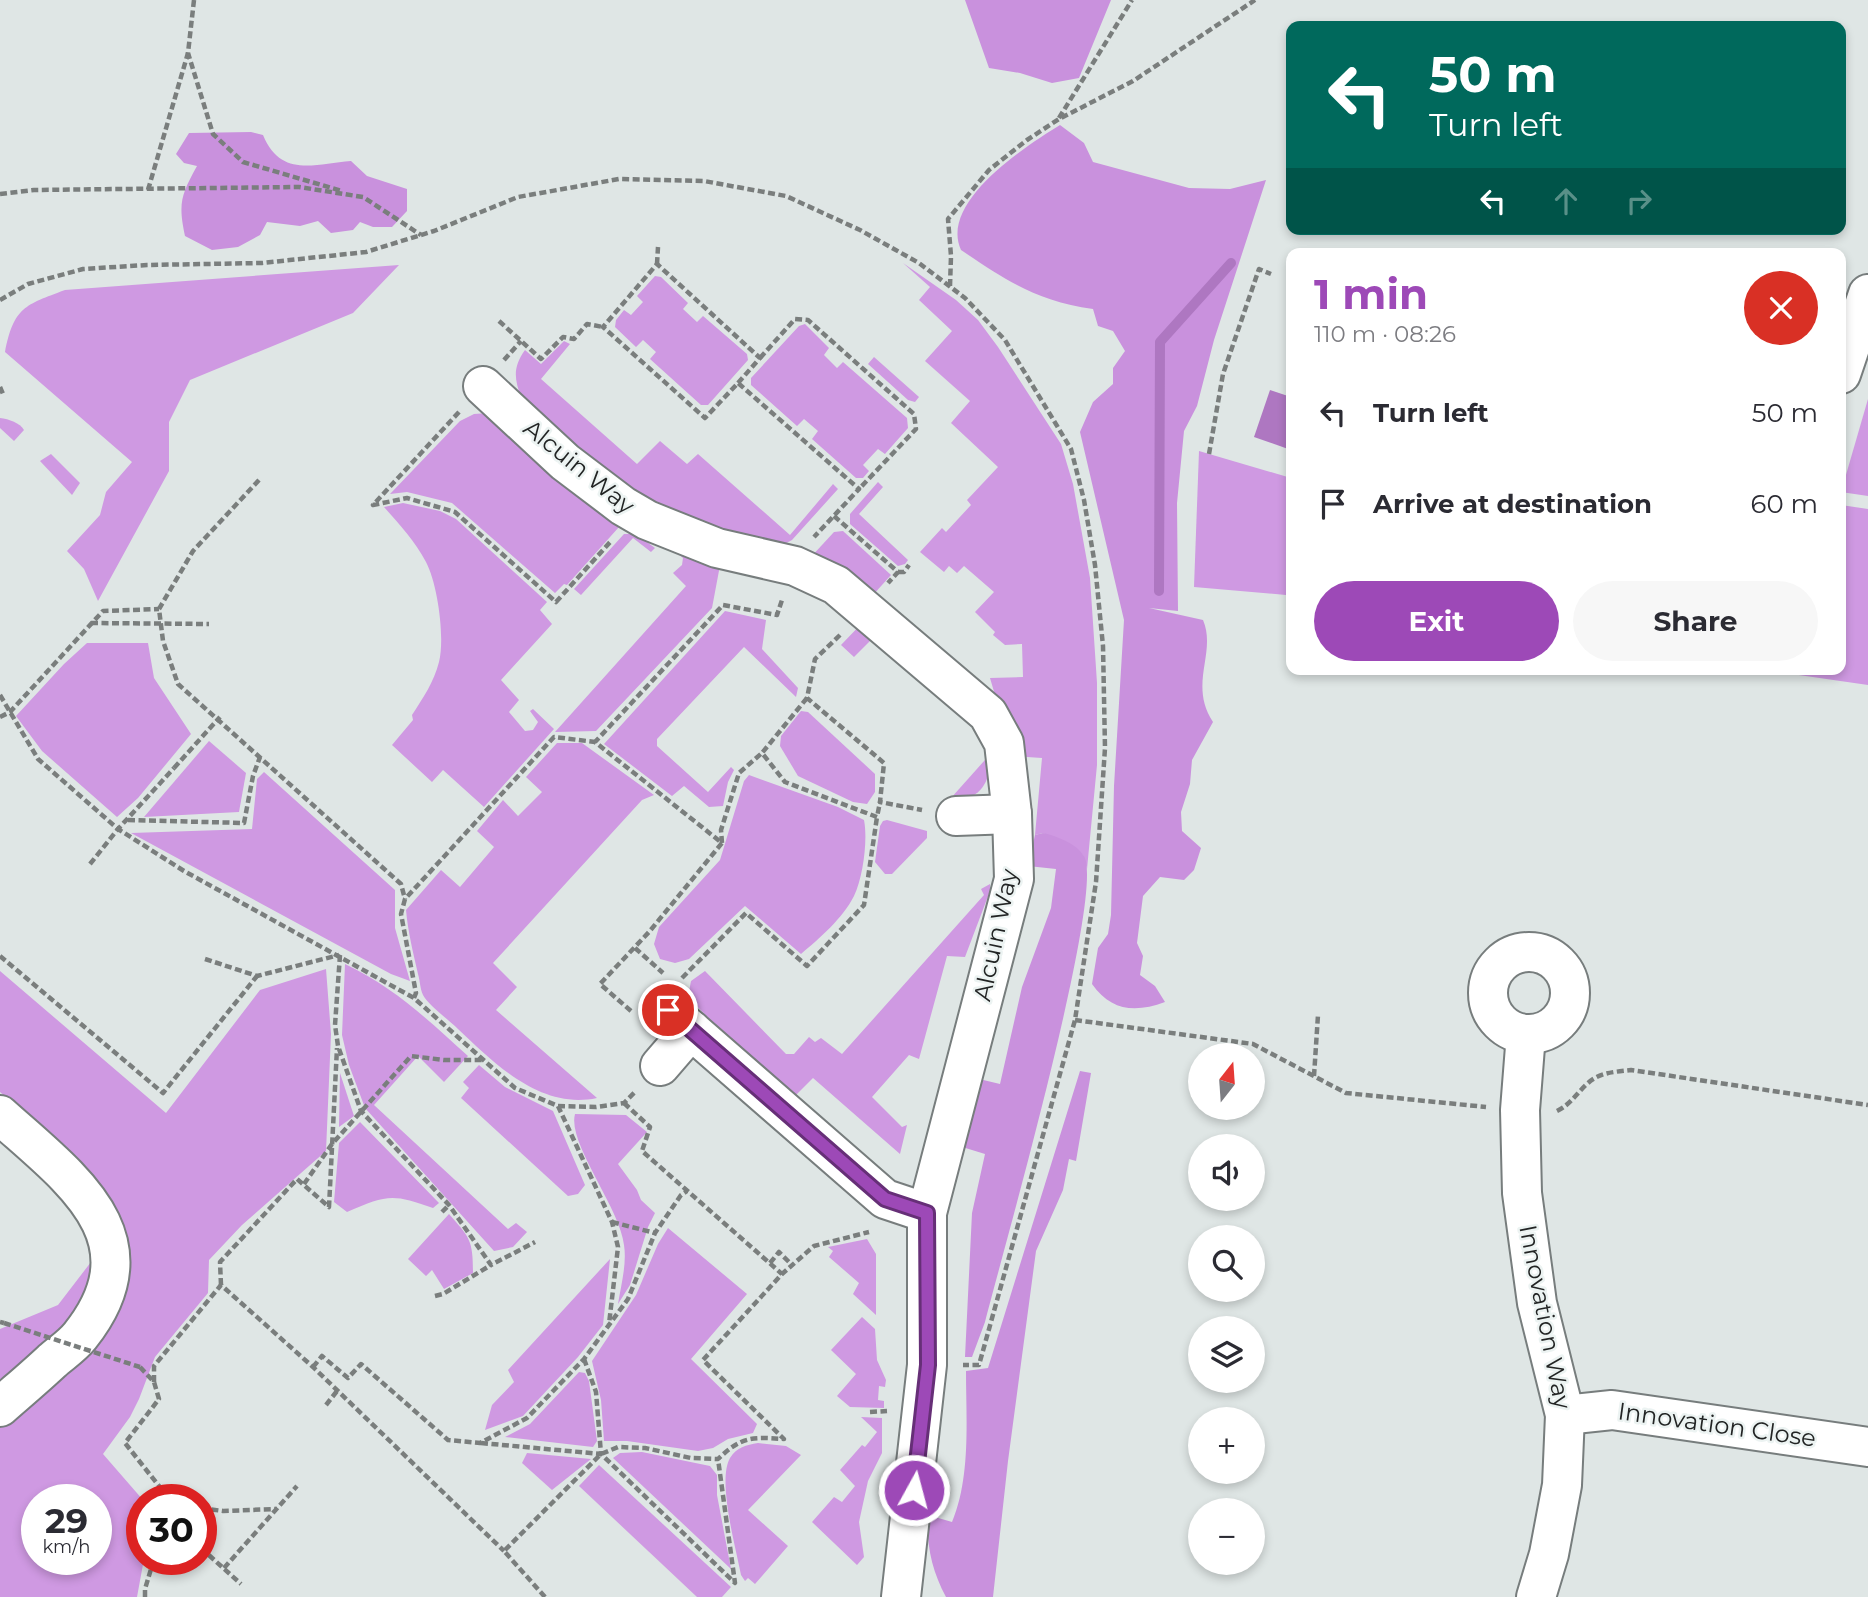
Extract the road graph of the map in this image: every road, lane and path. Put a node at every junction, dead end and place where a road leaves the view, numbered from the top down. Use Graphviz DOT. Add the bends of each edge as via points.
graph roads {
  1 [pos="194,0"];
  2 [pos="1132,0"];
  3 [pos="1255,0"];
  4 [pos="188,52"];
  5 [pos="1059,119"];
  6 [pos="148,190"];
  7 [pos="0,194"];
  8 [pos="363,197"];
  9 [pos="421,235"];
  10 [pos="658,247"];
  11 [pos="657,264"];
  12 [pos="1271,274"];
  13 [pos="950,286"];
  14 [pos="1868,294"];
  15 [pos="0,300"];
  16 [pos="499,321"];
  17 [pos="603,327"];
  18 [pos="760,358"];
  19 [pos="1846,359"];
  20 [pos="738,383"];
  21 [pos="483,386"];
  22 [pos="0,387"];
  23 [pos="4,394"];
  24 [pos="1209,454"];
  25 [pos="259,480"];
  26 [pos="859,489"];
  27 [pos="647,520"];
  28 [pos="909,565"];
  29 [pos="795,566"];
  30 [pos="898,572"];
  31 [pos="159,609"];
  32 [pos="866,609"];
  33 [pos="91,623"];
  34 [pos="209,624"];
  35 [pos="0,695"];
  36 [pos="807,698"];
  37 [pos="10,712"];
  38 [pos="0,717"];
  39 [pos="220,717"];
  40 [pos="595,742"];
  41 [pos="762,753"];
  42 [pos="260,757"];
  43 [pos="880,802"];
  44 [pos="1012,814"];
  45 [pos="956,816"];
  46 [pos="877,817"];
  47 [pos="128,820"];
  48 [pos="118,829"];
  49 [pos="722,844"];
  50 [pos="90,864"];
  51 [pos="405,899"];
  52 [pos="635,948"];
  53 [pos="340,955"];
  54 [pos="0,956"];
  55 [pos="205,959"];
  56 [pos="257,976"];
  57 [pos="414,998"];
  58 [pos="676,1001"];
  59 [pos="1318,1014"];
  60 [pos="1075,1020"];
  61 [pos="1526,1034"];
  62 [pos="338,1046"];
  63 [pos="485,1060"];
  64 [pos="660,1066"];
  65 [pos="1314,1076"];
  66 [pos="624,1103"];
  67 [pos="1868,1105"];
  68 [pos="558,1106"];
  69 [pos="1520,1110"];
  70 [pos="361,1111"];
  71 [pos="0,1115"];
  72 [pos="332,1144"];
  73 [pos="304,1184"];
  74 [pos="687,1191"];
  75 [pos="885,1199"];
  76 [pos="449,1205"];
  77 [pos="442,1212"];
  78 [pos="927,1213"];
  79 [pos="612,1222"];
  80 [pos="655,1233"];
  81 [pos="535,1242"];
  82 [pos="770,1263"];
  83 [pos="491,1265"];
  84 [pos="793,1265"];
  85 [pos="782,1274"];
  86 [pos="221,1285"];
  87 [pos="435,1296"];
  88 [pos="2,1323"];
  89 [pos="609,1324"];
  90 [pos="584,1359"];
  91 [pos="928,1365"];
  92 [pos="313,1367"];
  93 [pos="153,1382"];
  94 [pos="337,1391"];
  95 [pos="326,1405"];
  96 [pos="0,1407"];
  97 [pos="1565,1415"];
  98 [pos="480,1443"];
  99 [pos="1868,1447"];
  100 [pos="601,1454"];
  101 [pos="718,1459"];
  102 [pos="157,1484"];
  103 [pos="297,1486"];
  104 [pos="277,1509"];
  105 [pos="217,1510"];
  106 [pos="505,1551"];
  107 [pos="217,1562"];
  108 [pos="224,1568"];
  109 [pos="149,1575"];
  110 [pos="241,1584"];
  111 [pos="541,1591"];
  112 [pos="145,1597"];
  113 [pos="536,1597"];
  114 [pos="545,1597"];
  115 [pos="901,1597"];
  116 [pos="1536,1597"];
  1 -- 4 [label="path"];
  2 -- 5 [label="path"];
  3 -- 5 [label="path" via="1133,81"];
  4 -- 6 [label="path"];
  4 -- 8 [label="path" via="213,134 243,162"];
  5 -- 13 [label="path" via="989,170 948,219"];
  6 -- 7 [label="path"];
  6 -- 8 [label="path" via="299,187"];
  8 -- 9 [label="path"];
  9 -- 13 [label="path" via="518,197 619,179 704,181 786,196 872,237"];
  9 -- 15 [label="path" via="366,253 275,262 83,270 28,284"];
  10 -- 11 [label="path"];
  11 -- 17 [label="path"];
  11 -- 18 [label="path"];
  12 -- 24 [label="path" via="1259,270 1223,374"];
  13 -- 60 [label="path" via="1005,340 1071,449 1087,513 1103,646 1105,748 1096,882"];
  14 -- 19 [label="street"];
  16 -- 17 [label="path" via="541,359 563,337 574,339 587,324"];
  17 -- 20 [label="path" via="705,418"];
  18 -- 20 [label="path"];
  18 -- 26 [label="path" via="795,319 808,320 914,414 916,429"];
  20 -- 26 [label="path"];
  21 -- 27 [label="street, Alcuin Way" via="565,462"];
  21 -- 27 [label="path" via="373,505 407,498 455,512 556,603 620,531 640,529"];
  22 -- 23 [label="path"];
  25 -- 31 [label="path" via="193,551"];
  26 -- 29 [label="path" via="801,550"];
  27 -- 29 [label="street, Alcuin Way" via="716,548"];
  28 -- 30 [label="path"];
  29 -- 32 [label="street, Alcuin Way" via="836,585"];
  29 -- 40 [label="path" via="776,615 723,605"];
  31 -- 33 [label="path" via="103,611"];
  31 -- 42 [label="path" via="163,641 178,684"];
  32 -- 36 [label="path" via="815,659"];
  32 -- 44 [label="street, Alcuin Way" via="988,714 1004,743"];
  33 -- 34 [label="path, bridge"];
  33 -- 37 [label="path"];
  35 -- 37 [label="path"];
  36 -- 41 [label="path"];
  36 -- 43 [label="path" via="884,763"];
  37 -- 38 [label="path"];
  37 -- 48 [label="path" via="38,759"];
  39 -- 47 [label="path, bridge"];
  40 -- 49 [label="path"];
  40 -- 51 [label="path" via="554,737"];
  41 -- 46 [label="path" via="785,782"];
  41 -- 49 [label="path" via="739,773"];
  42 -- 47 [label="path" via="244,823"];
  42 -- 51 [label="path" via="401,884"];
  43 -- 45 [label="path"];
  43 -- 46 [label="path"];
  44 -- 45 [label="street"];
  44 -- 78 [label="street, Alcuin Way" via="1014,879"];
  46 -- 58 [label="path" via="864,905 807,966 746,913"];
  47 -- 48 [label="path"];
  48 -- 50 [label="path"];
  48 -- 53 [label="path" via="184,871"];
  49 -- 52 [label="path"];
  51 -- 57 [label="path" via="401,914"];
  52 -- 58 [label="path"];
  52 -- 64 [label="path" via="600,984 651,1028"];
  53 -- 56 [label="path"];
  53 -- 57 [label="path"];
  53 -- 62 [label="path"];
  54 -- 56 [label="path" via="163,1093"];
  55 -- 56 [label="path"];
  57 -- 63 [label="path"];
  58 -- 64 [label="street"];
  58 -- 75 [label="street"];
  59 -- 65 [label="path"];
  60 -- 65 [label="path" via="1254,1044"];
  60 -- 91 [label="path" via="979,1365"];
  61 -- 69 [label="street, Innovation Way"];
  62 -- 70 [label="path"];
  62 -- 72 [label="path"];
  63 -- 68 [label="path" via="515,1088"];
  63 -- 70 [label="path" via="411,1056"];
  64 -- 66 [label="path"];
  65 -- 69 [label="path" via="1346,1093"];
  66 -- 68 [label="path"];
  66 -- 74 [label="path" via="650,1127 642,1151"];
  67 -- 69 [label="path" via="1631,1070 1606,1073 1589,1082 1569,1105 1555,1112"];
  68 -- 79 [label="path"];
  69 -- 97 [label="street, Innovation Way" via="1522,1192 1537,1303"];
  70 -- 72 [label="path"];
  70 -- 76 [label="path"];
  71 -- 96 [label="street" via="71,1179 96,1212 109,1240 110,1274 103,1304 78,1338"];
  72 -- 73 [label="path"];
  72 -- 73 [label="path" via="329,1207"];
  73 -- 86 [label="path" via="298,1179 220,1262"];
  74 -- 80 [label="path"];
  74 -- 82 [label="path"];
  75 -- 78 [label="street"];
  75 -- 84 [label="path" via="874,1231 814,1246"];
  76 -- 77 [label="path"];
  76 -- 83 [label="path"];
  78 -- 91 [label="street, Alcuin Way"];
  79 -- 80 [label="path"];
  79 -- 89 [label="path" via="618,1247"];
  80 -- 89 [label="path" via="628,1299"];
  81 -- 83 [label="path"];
  82 -- 84 [label="path" via="779,1252"];
  82 -- 85 [label="path"];
  83 -- 87 [label="path"];
  84 -- 85 [label="path"];
  85 -- 101 [label="path" via="703,1360 784,1439 757,1437 735,1444"];
  86 -- 92 [label="path"];
  86 -- 93 [label="path" via="154,1366"];
  88 -- 93 [label="path, bridge" via="140,1367"];
  89 -- 90 [label="path"];
  90 -- 98 [label="path" via="527,1418"];
  90 -- 100 [label="path" via="596,1392"];
  91 -- 115 [label="street, Alcuin Way"];
  92 -- 94 [label="path"];
  92 -- 98 [label="path" via="322,1356 348,1378 361,1364 448,1440"];
  93 -- 102 [label="path" via="159,1399 125,1443"];
  94 -- 95 [label="path"];
  94 -- 106 [label="path"];
  97 -- 99 [label="street, Innovation Close" via="1612,1410"];
  97 -- 116 [label="street, Innovation Way" via="1562,1485"];
  98 -- 100 [label="path"];
  100 -- 101 [label="path" via="618,1447 645,1448"];
  100 -- 101 [label="path" via="736,1583"];
  100 -- 106 [label="path"];
  103 -- 104 [label="path"];
  104 -- 105 [label="path"];
  104 -- 108 [label="path"];
  106 -- 111 [label="path"];
  107 -- 108 [label="path"];
  108 -- 110 [label="path"];
  109 -- 112 [label="path"];
  111 -- 113 [label="path"];
  111 -- 114 [label="path"];
}
